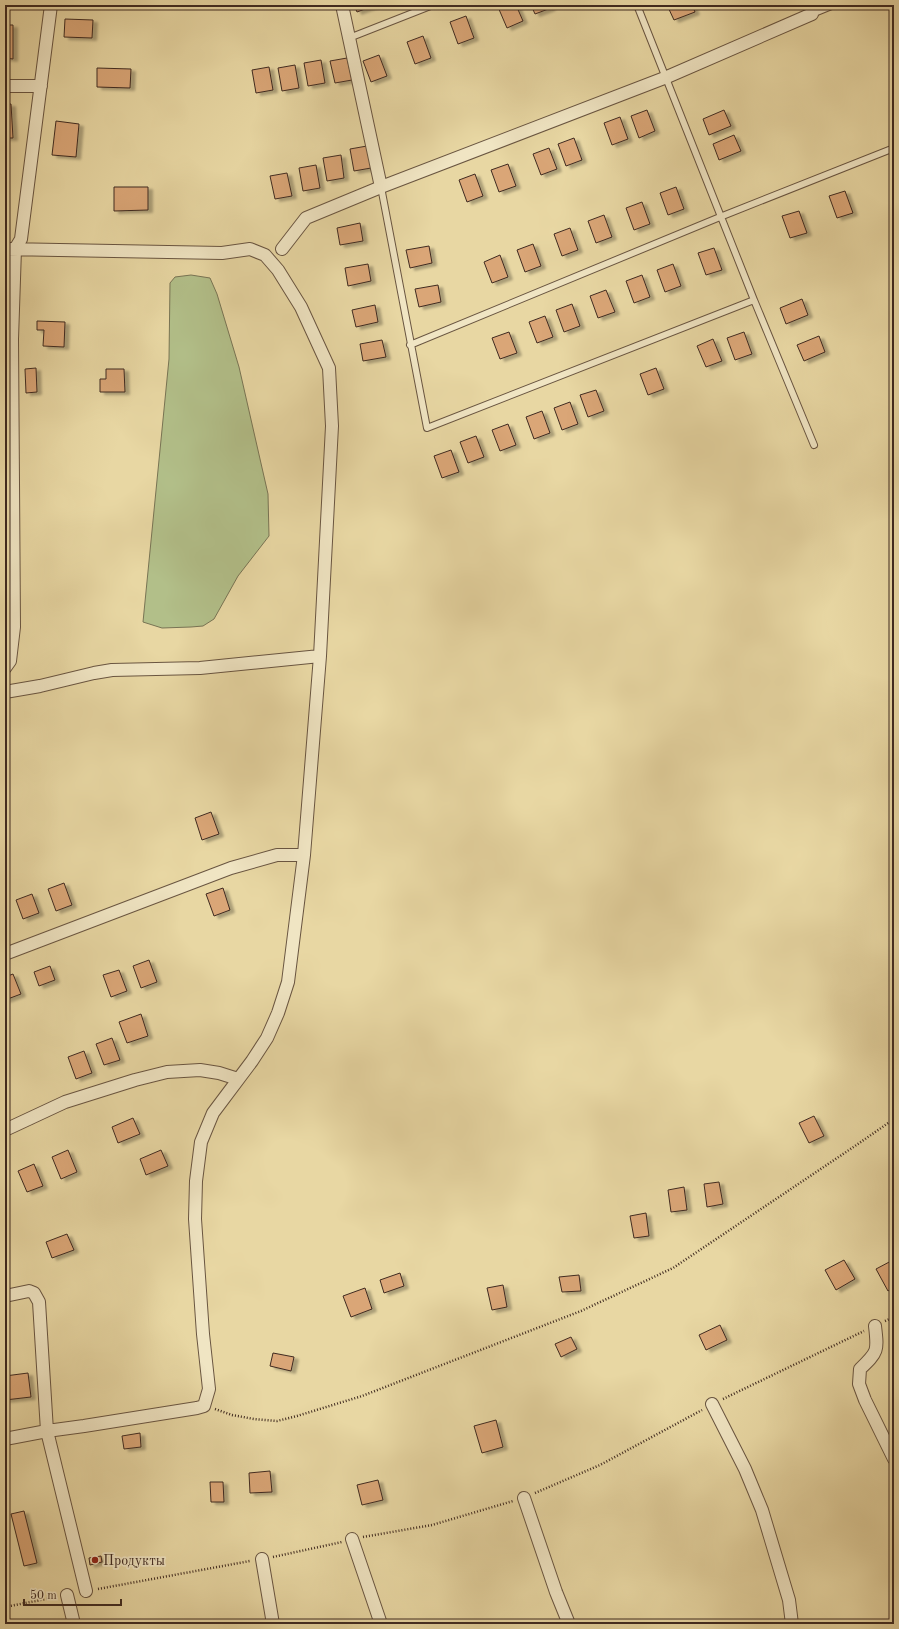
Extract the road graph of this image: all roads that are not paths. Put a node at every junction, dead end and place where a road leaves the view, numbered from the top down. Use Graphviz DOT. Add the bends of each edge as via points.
graph roads {
  1 [pos="51,5"];
  2 [pos="342,5"];
  3 [pos="433,5"];
  4 [pos="638,5"];
  5 [pos="834,5"];
  6 [pos="810,9"];
  7 [pos="349,38"];
  8 [pos="667,77"];
  9 [pos="5,86"];
  10 [pos="41,86"];
  11 [pos="894,148"];
  12 [pos="381,187"];
  13 [pos="720,216"];
  14 [pos="10,249"];
  15 [pos="282,249"];
  16 [pos="754,300"];
  17 [pos="8,339"];
  18 [pos="410,344"];
  19 [pos="814,445"];
  20 [pos="320,656"];
  21 [pos="5,668"];
  22 [pos="5,692"];
  23 [pos="304,855"];
  24 [pos="5,954"];
  25 [pos="238,1079"];
  26 [pos="5,1130"];
  27 [pos="5,1296"];
  28 [pos="875,1326"];
  29 [pos="712,1404"];
  30 [pos="47,1431"];
  31 [pos="5,1439"];
  32 [pos="894,1459"];
  33 [pos="524,1498"];
  34 [pos="352,1539"];
  35 [pos="262,1559"];
  36 [pos="86,1591"];
  37 [pos="67,1595"];
  38 [pos="74,1624"];
  39 [pos="273,1624"];
  40 [pos="380,1624"];
  41 [pos="569,1624"];
  42 [pos="792,1624"];
  1 -- 10 [label="street"];
  2 -- 7 [label="street"];
  3 -- 7 [label="lane"];
  4 -- 8 [label="lane"];
  5 -- 6 [label="lane"];
  6 -- 8 [label="street"];
  7 -- 12 [label="street"];
  8 -- 12 [label="street"];
  8 -- 13 [label="lane"];
  9 -- 10 [label="street"];
  10 -- 14 [label="street" via="21,239"];
  11 -- 13 [label="lane"];
  12 -- 15 [label="street" via="306,218"];
  12 -- 18 [label="lane"];
  13 -- 16 [label="lane"];
  13 -- 18 [label="lane"];
  14 -- 17 [label="street"];
  14 -- 20 [label="street" via="222,253 250,249 265,255 271,261 301,307 329,368 332,426"];
  16 -- 18 [label="lane" via="427,428"];
  16 -- 19 [label="lane"];
  17 -- 21 [label="street" via="14,627 10,661"];
  20 -- 22 [label="street" via="200,668 94,672"];
  20 -- 23 [label="street"];
  23 -- 24 [label="street" via="277,855 231,868"];
  23 -- 25 [label="street" via="288,982 267,1038"];
  25 -- 26 [label="street" via="200,1070 167,1072 65,1102"];
  25 -- 30 [label="street" via="213,1113 201,1142 196,1181 195,1219 209,1390 204,1406"];
  27 -- 30 [label="street" via="29,1291 34,1293 39,1302"];
  28 -- 32 [label="street" via="877,1347 873,1356 860,1369 859,1384"];
  29 -- 42 [label="street" via="745,1469 762,1510 788,1600"];
  30 -- 31 [label="street"];
  30 -- 36 [label="street"];
  33 -- 41 [label="street"];
  34 -- 40 [label="street"];
  35 -- 39 [label="street"];
  37 -- 38 [label="street"];
}
